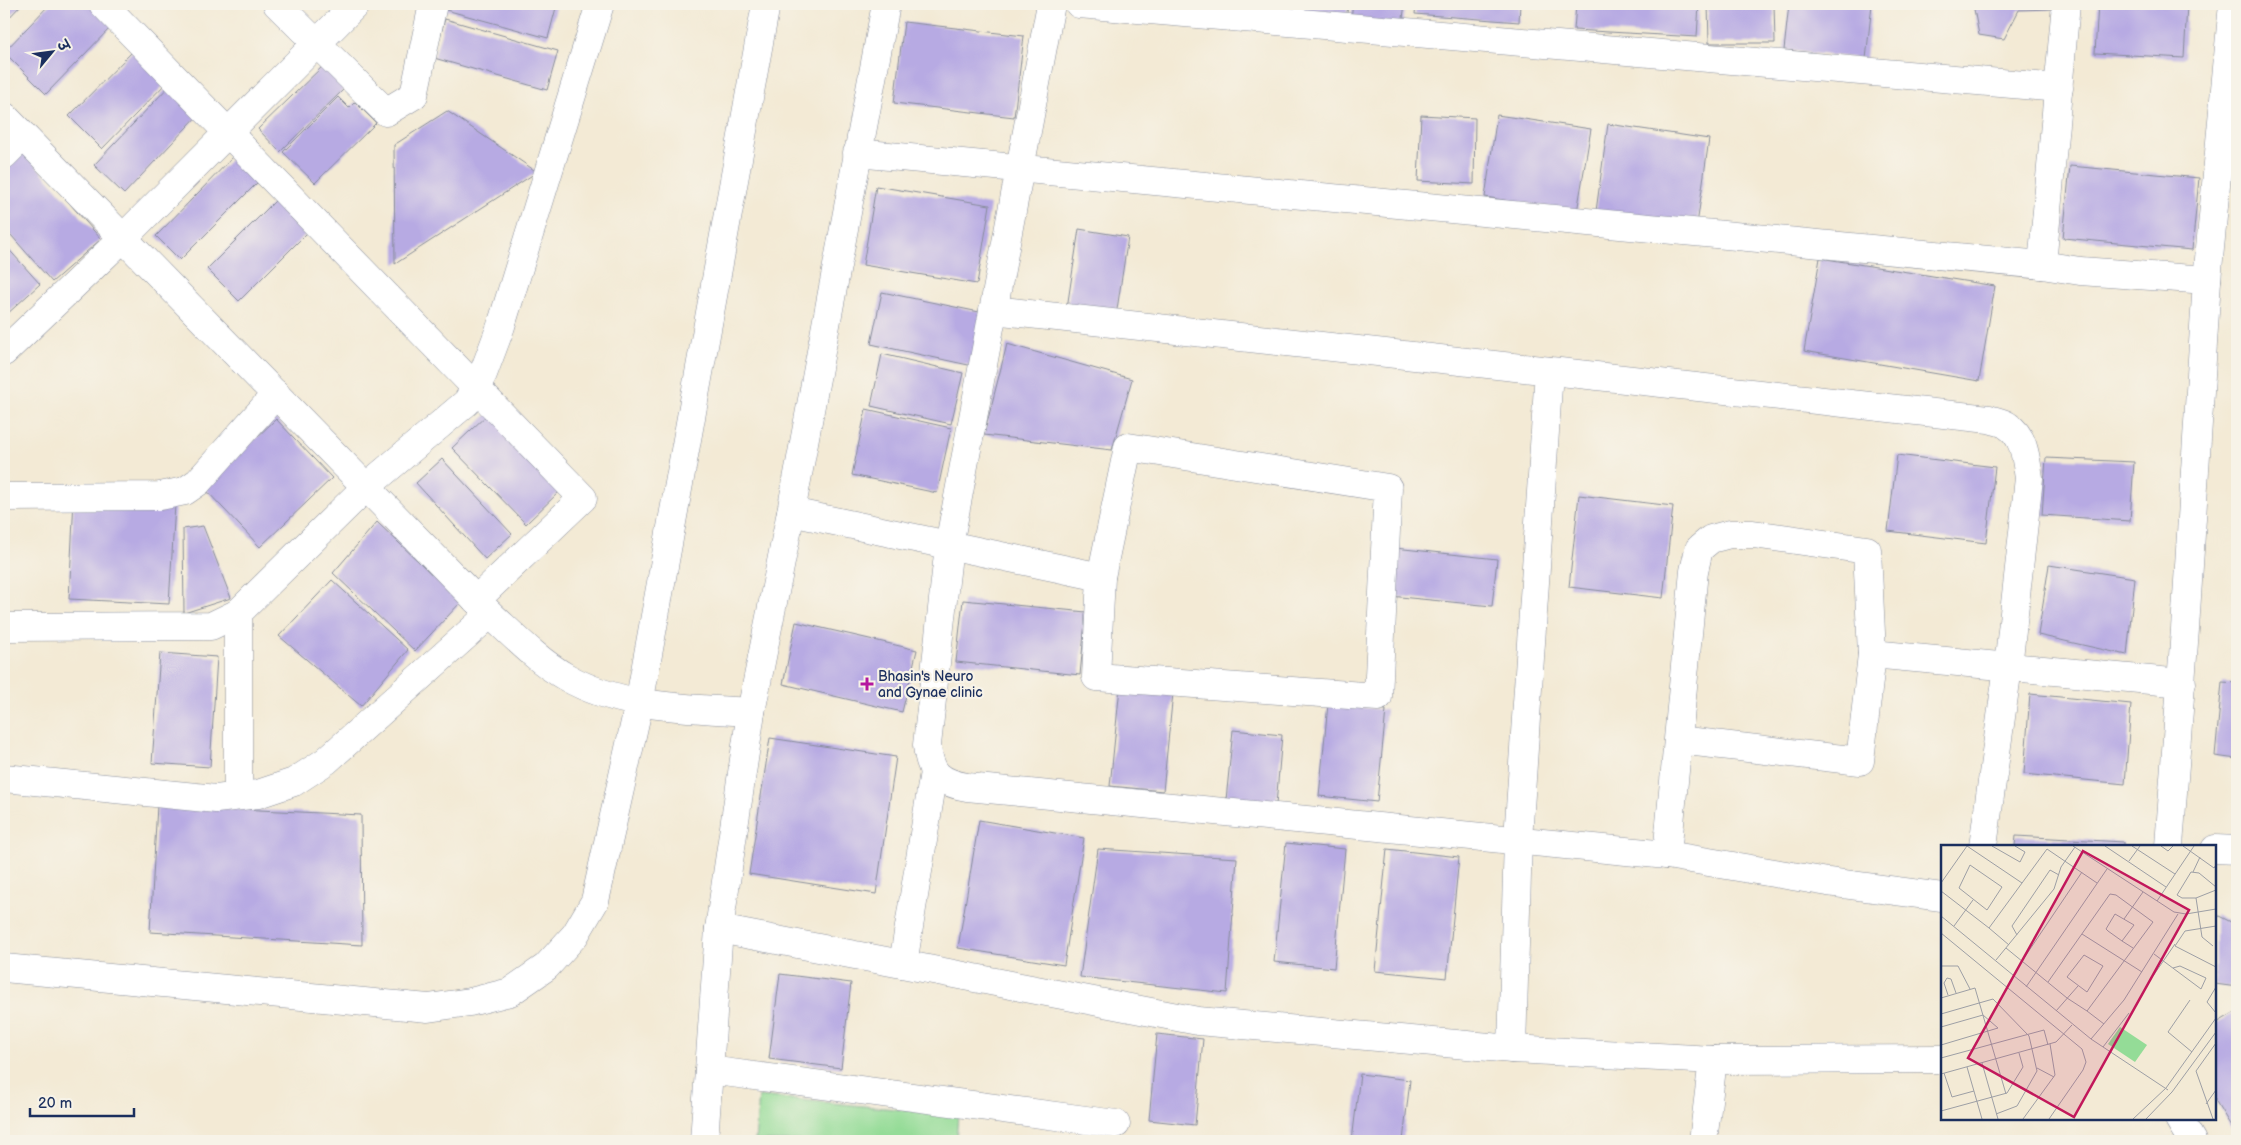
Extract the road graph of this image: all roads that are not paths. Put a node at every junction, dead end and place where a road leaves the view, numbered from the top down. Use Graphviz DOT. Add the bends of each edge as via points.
graph roads {
  1 [pos="103,4"];
  2 [pos="276,4"];
  3 [pos="356,4"];
  4 [pos="433,4"];
  5 [pos="600,4"];
  6 [pos="766,4"];
  7 [pos="886,4"];
  8 [pos="1051,4"];
  9 [pos="1080,4"];
  10 [pos="2066,4"];
  11 [pos="2233,4"];
  12 [pos="316,44"];
  13 [pos="2059,88"];
  14 [pos="4,116"];
  15 [pos="229,132"];
  16 [pos="24,136"];
  17 [pos="857,153"];
  18 [pos="4,155"];
  19 [pos="1021,168"];
  20 [pos="123,238"];
  21 [pos="2042,265"];
  22 [pos="2207,280"];
  23 [pos="994,310"];
  24 [pos="4,352"];
  25 [pos="1549,371"];
  26 [pos="476,386"];
  27 [pos="276,394"];
  28 [pos="366,487"];
  29 [pos="4,498"];
  30 [pos="792,512"];
  31 [pos="949,545"];
  32 [pos="1101,576"];
  33 [pos="483,607"];
  34 [pos="238,613"];
  35 [pos="4,626"];
  36 [pos="1872,654"];
  37 [pos="2008,667"];
  38 [pos="2182,683"];
  39 [pos="639,704"];
  40 [pos="751,712"];
  41 [pos="1678,740"];
  42 [pos="934,772"];
  43 [pos="4,778"];
  44 [pos="238,796"];
  45 [pos="1518,839"];
  46 [pos="1983,845"];
  47 [pos="2169,845"];
  48 [pos="2216,848"];
  49 [pos="2237,850"];
  50 [pos="1667,855"];
  51 [pos="1941,897"];
  52 [pos="719,929"];
  53 [pos="903,964"];
  54 [pos="4,968"];
  55 [pos="1512,1049"];
  56 [pos="1941,1059"];
  57 [pos="1713,1060"];
  58 [pos="709,1070"];
  59 [pos="2180,1120"];
  60 [pos="1116,1124"];
  61 [pos="704,1141"];
  62 [pos="1703,1141"];
  63 [pos="2192,1141"];
  1 -- 15 [label="street"];
  2 -- 12 [label="street"];
  3 -- 12 [label="street"];
  4 -- 12 [label="street" via="414,95 386,112"];
  5 -- 26 [label="street" via="501,326"];
  6 -- 39 [label="street"];
  7 -- 17 [label="street"];
  8 -- 19 [label="street"];
  9 -- 13 [label="street"];
  10 -- 13 [label="street"];
  11 -- 22 [label="street"];
  12 -- 15 [label="street"];
  13 -- 21 [label="street"];
  14 -- 16 [label="street"];
  15 -- 20 [label="street"];
  15 -- 26 [label="street"];
  16 -- 18 [label="street"];
  16 -- 20 [label="street"];
  17 -- 19 [label="street"];
  17 -- 30 [label="street"];
  19 -- 21 [label="street"];
  19 -- 23 [label="street"];
  20 -- 24 [label="street"];
  20 -- 27 [label="street"];
  21 -- 22 [label="street" via="2080,271"];
  22 -- 38 [label="street"];
  23 -- 25 [label="street"];
  23 -- 31 [label="street"];
  25 -- 37 [label="street" via="1989,419 2008,425 2020,438 2028,478"];
  25 -- 45 [label="street"];
  26 -- 28 [label="street" via="467,402"];
  26 -- 33 [label="street" via="583,498"];
  27 -- 28 [label="street"];
  27 -- 29 [label="street" via="202,478 185,491 160,496"];
  28 -- 33 [label="street"];
  28 -- 34 [label="street"];
  30 -- 31 [label="street"];
  30 -- 40 [label="street"];
  31 -- 32 [label="street"];
  31 -- 42 [label="street" via="927,745"];
  32 -- 32 [label="street" via="1128,447 1388,488 1378,696 1096,677"];
  33 -- 39 [label="street" via="565,677 592,690"];
  33 -- 44 [label="street" via="326,761 294,782 258,794"];
  34 -- 35 [label="street" via="211,626"];
  34 -- 44 [label="street"];
  36 -- 37 [label="street"];
  36 -- 41 [label="street" via="1860,761"];
  36 -- 41 [label="street" via="1867,550 1753,534 1730,534 1711,539 1699,549 1694,571"];
  37 -- 38 [label="street"];
  37 -- 46 [label="street"];
  38 -- 47 [label="street"];
  39 -- 40 [label="street"];
  39 -- 54 [label="street" via="595,901 575,935 546,967 510,992 428,1008"];
  40 -- 52 [label="street"];
  41 -- 50 [label="street"];
  42 -- 45 [label="street" via="948,783 967,787"];
  42 -- 53 [label="street"];
  43 -- 44 [label="street" via="216,800"];
  45 -- 50 [label="street"];
  45 -- 55 [label="street"];
  48 -- 49 [label="street"];
  50 -- 51 [label="street"];
  52 -- 53 [label="street"];
  52 -- 58 [label="street"];
  53 -- 55 [label="street" via="1198,1021"];
  55 -- 57 [label="street"];
  56 -- 57 [label="street"];
  57 -- 62 [label="street"];
  58 -- 60 [label="street"];
  58 -- 61 [label="street"];
  59 -- 63 [label="street"];
}
